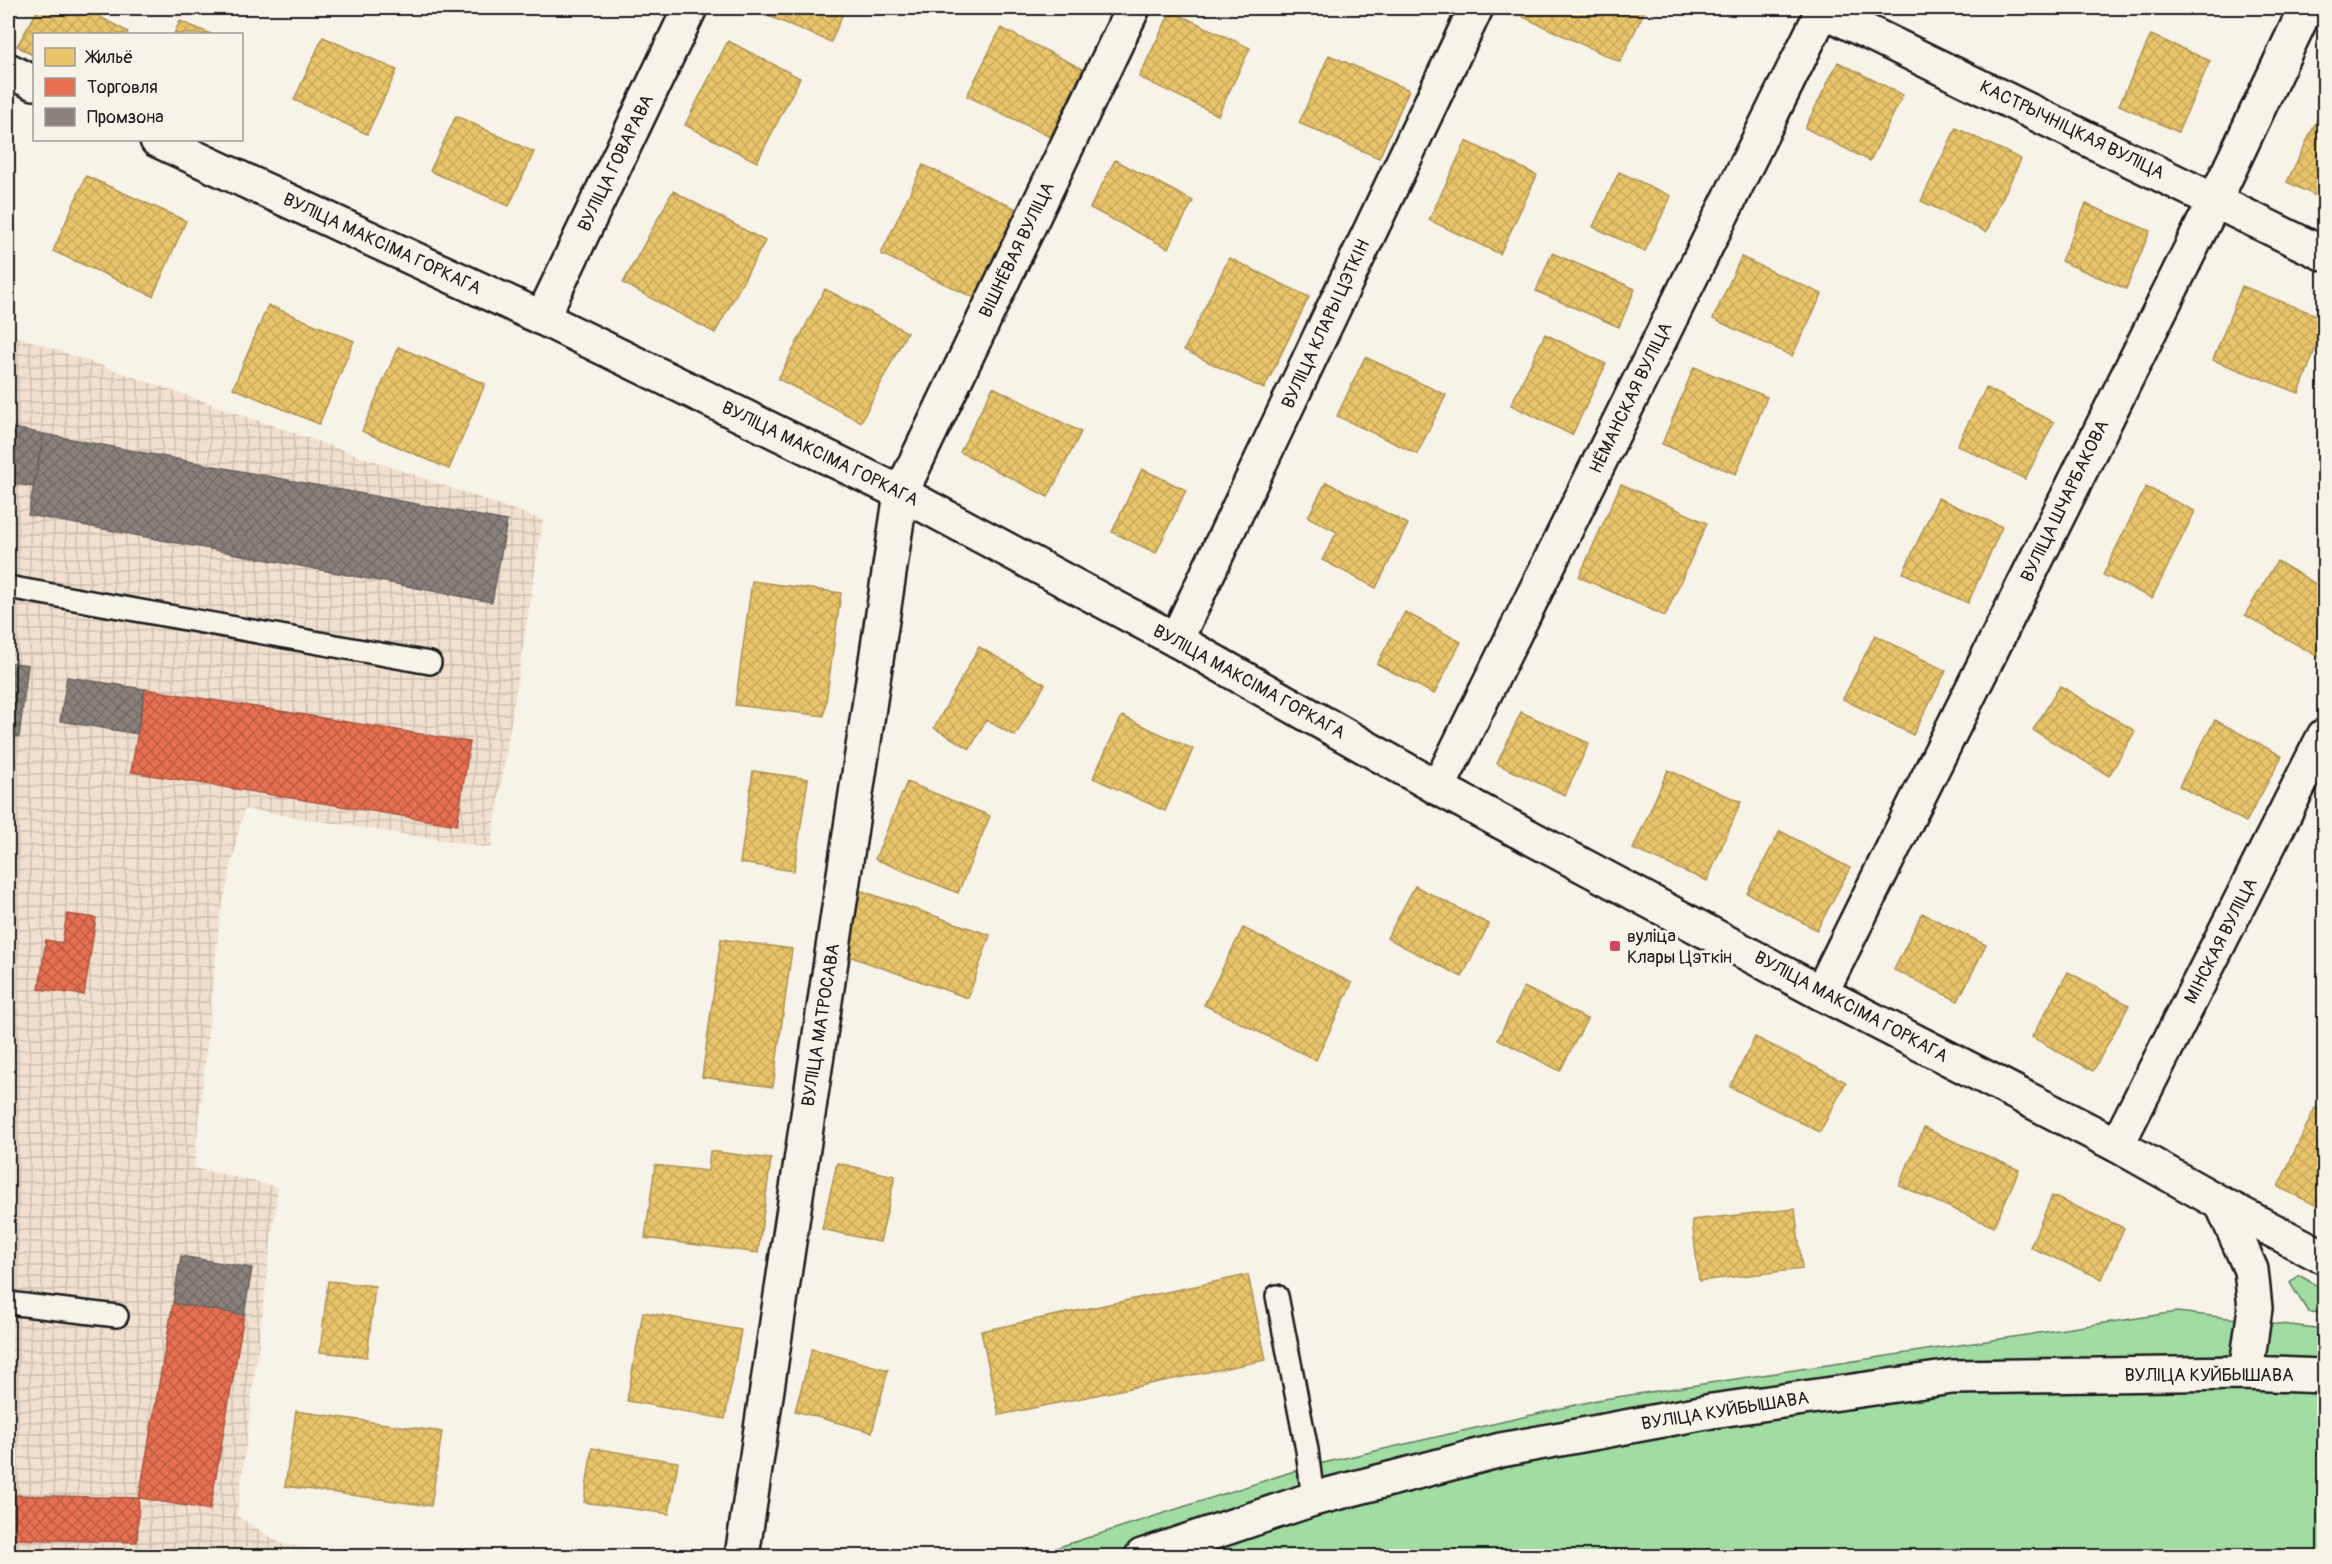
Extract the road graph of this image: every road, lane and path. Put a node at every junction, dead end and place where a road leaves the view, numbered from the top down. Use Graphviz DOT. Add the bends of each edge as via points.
graph roads {
  1 [pos="690,8"];
  2 [pos="1134,8"];
  3 [pos="1476,8"];
  4 [pos="1822,8"];
  5 [pos="2306,8"];
  6 [pos="8,70"];
  7 [pos="33,82"];
  8 [pos="159,141"];
  9 [pos="2215,200"];
  10 [pos="2325,254"];
  11 [pos="542,318"];
  12 [pos="901,493"];
  13 [pos="8,587"];
  14 [pos="1176,640"];
  15 [pos="430,663"];
  16 [pos="2325,736"];
  17 [pos="1438,788"];
  18 [pos="1821,993"];
  19 [pos="2117,1145"];
  20 [pos="2223,1204"];
  21 [pos="2325,1257"];
  22 [pos="1277,1296"];
  23 [pos="8,1303"];
  24 [pos="117,1316"];
  25 [pos="2246,1373"];
  26 [pos="2325,1376"];
  27 [pos="1313,1499"];
  28 [pos="742,1557"];
  29 [pos="1142,1557"];
  1 -- 11 [label="street, ВУЛІЦА ГОВАРАВА"];
  2 -- 12 [label="street, ВІШНЁВАЯ ВУЛІЦА"];
  3 -- 14 [label="street, ВУЛІЦА КЛАРЫ ЦЭТКІН"];
  4 -- 9 [label="street, КАСТРЫЧНІЦКАЯ ВУЛІЦА"];
  4 -- 17 [label="street, НЁМАНСКАЯ ВУЛІЦА"];
  5 -- 9 [label="street, ВУЛІЦА ШЧАРБАКОВА"];
  6 -- 7 [label="street"];
  8 -- 11 [label="street, ВУЛІЦА МАКСІМА ГОРКАГА"];
  9 -- 10 [label="street, КАСТРЫЧНІЦКАЯ ВУЛІЦА"];
  9 -- 18 [label="street, ВУЛІЦА ШЧАРБАКОВА"];
  11 -- 12 [label="street, ВУЛІЦА МАКСІМА ГОРКАГА"];
  12 -- 14 [label="street, ВУЛІЦА МАКСІМА ГОРКАГА"];
  12 -- 28 [label="street, ВУЛІЦА МАТРОСАВА"];
  13 -- 15 [label="lane"];
  14 -- 17 [label="street, ВУЛІЦА МАКСІМА ГОРКАГА"];
  16 -- 19 [label="street, МІНСКАЯ ВУЛІЦА"];
  17 -- 18 [label="street, ВУЛІЦА МАКСІМА ГОРКАГА"];
  18 -- 19 [label="street, ВУЛІЦА МАКСІМА ГОРКАГА"];
  19 -- 20 [label="street, ВУЛІЦА МАКСІМА ГОРКАГА"];
  20 -- 21 [label="street, ВУЛІЦА МАКСІМА ГОРКАГА"];
  20 -- 25 [label="street" via="2251,1270 2255,1308"];
  22 -- 27 [label="lane"];
  23 -- 24 [label="lane"];
  25 -- 26 [label="street, ВУЛІЦА КУЙБЫШАВА"];
  25 -- 27 [label="street, ВУЛІЦА КУЙБЫШАВА" via="1952,1377 1712,1411 1501,1450"];
  27 -- 29 [label="street, ВУЛІЦА КУЙБЫШАВА"];
}
